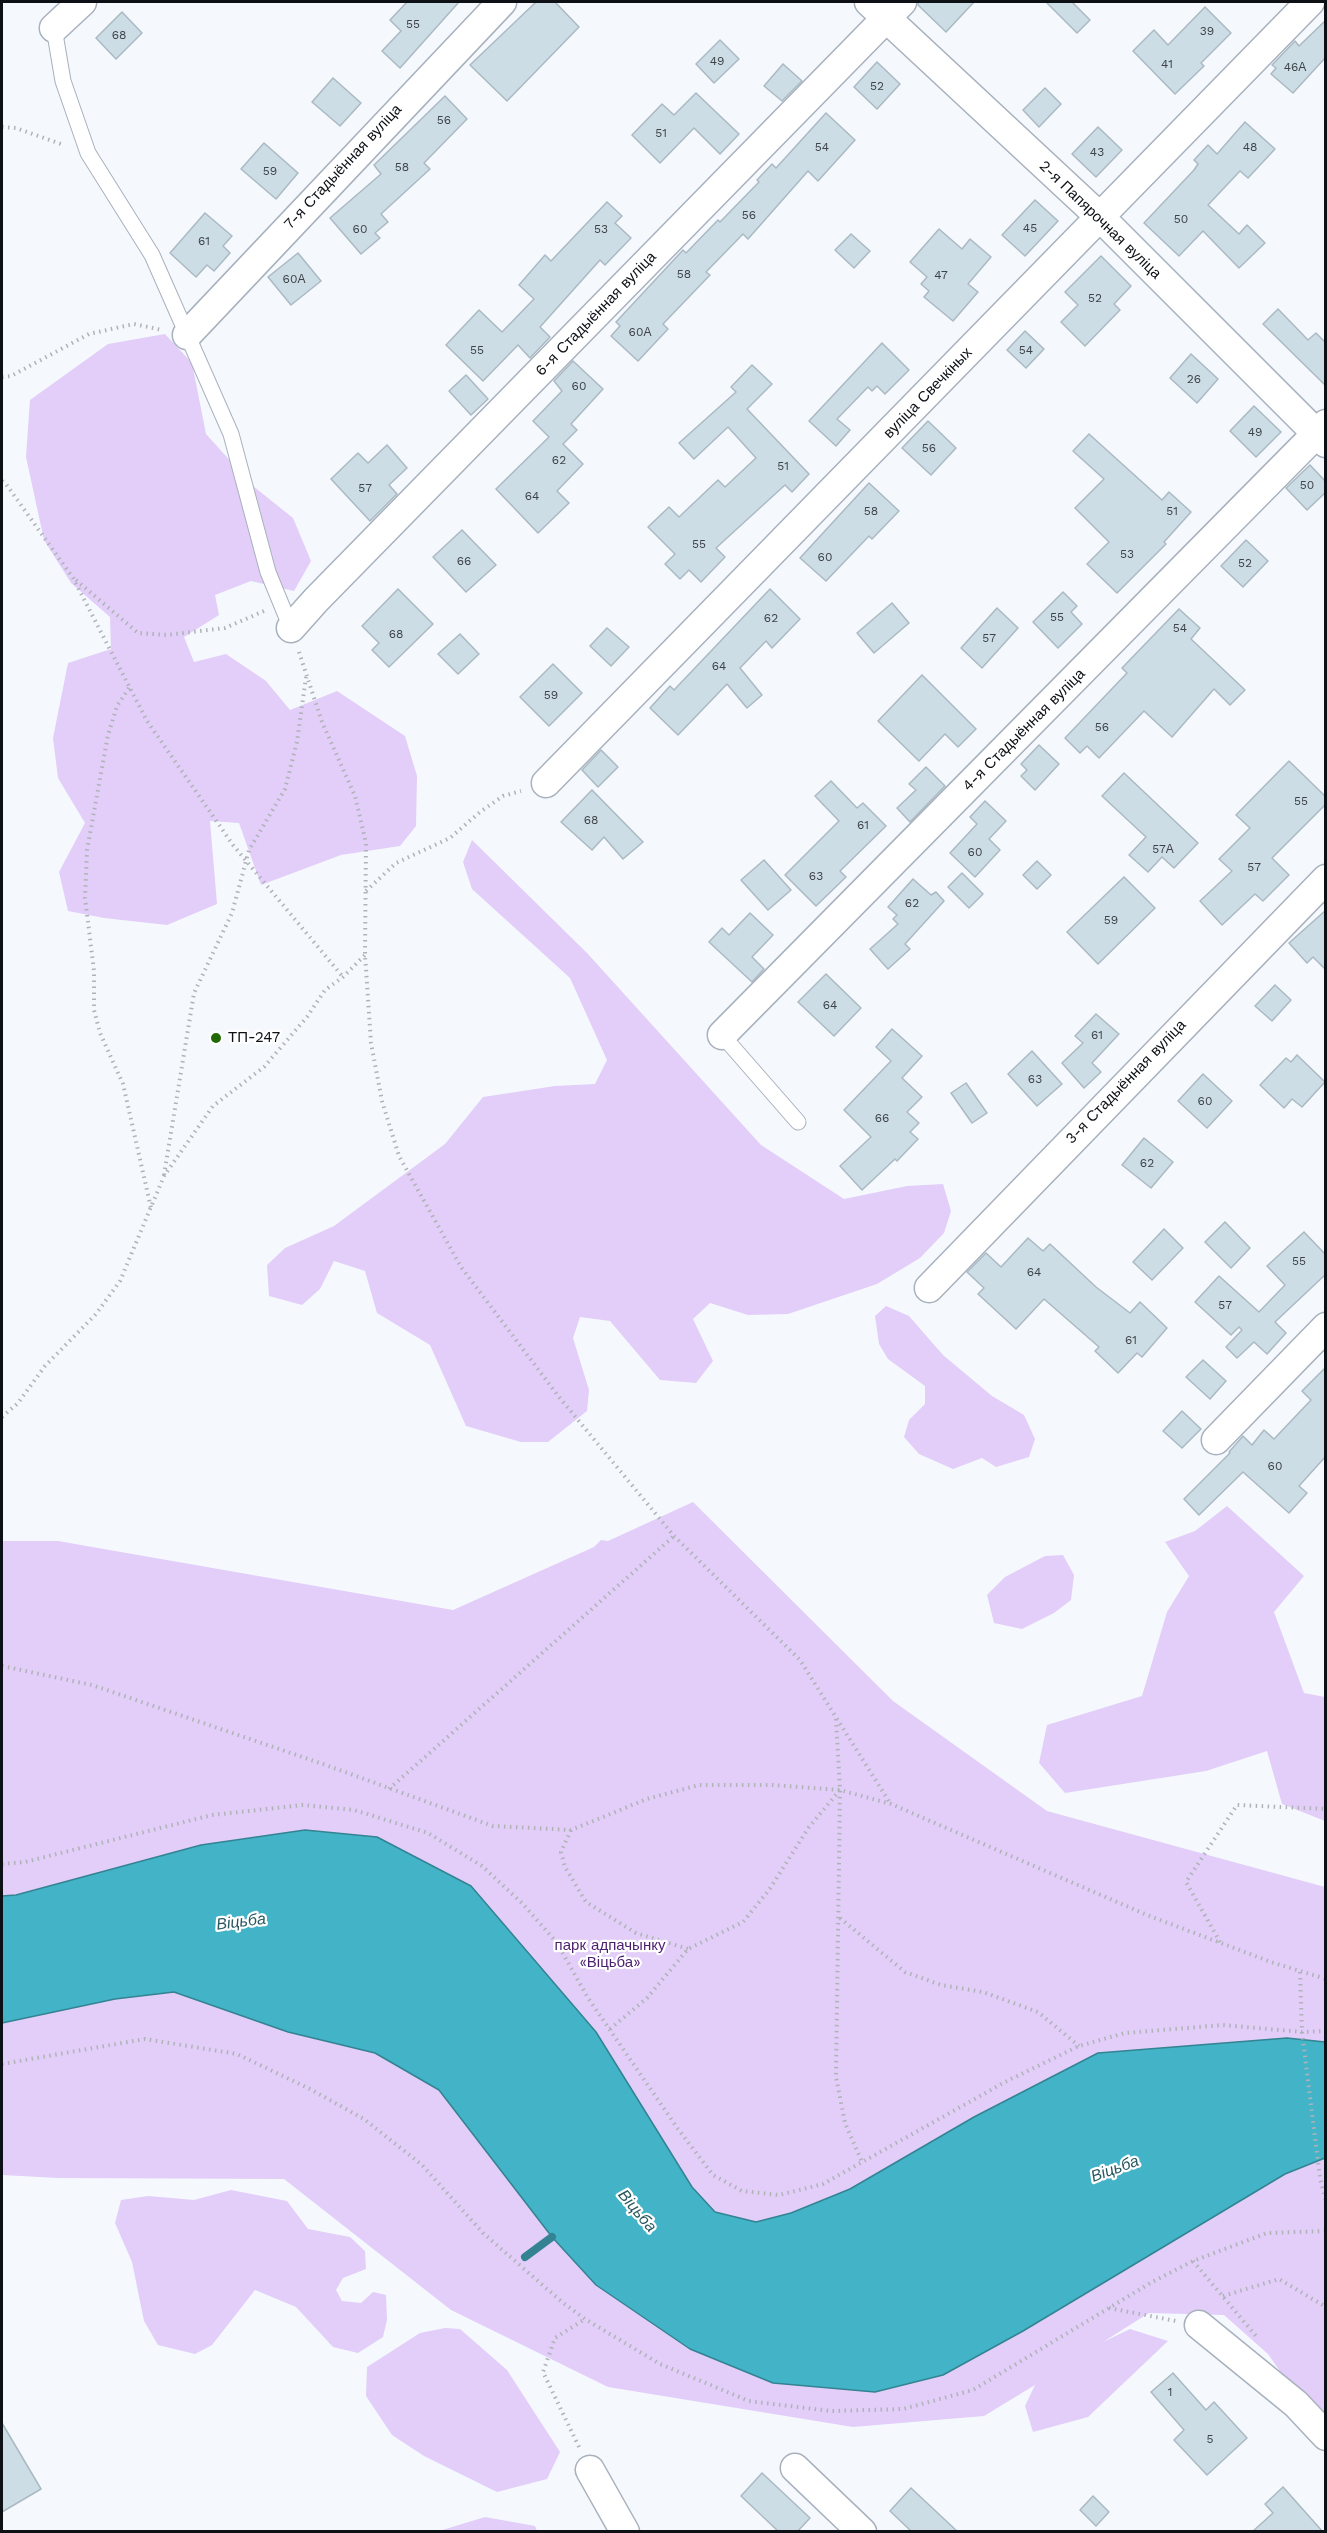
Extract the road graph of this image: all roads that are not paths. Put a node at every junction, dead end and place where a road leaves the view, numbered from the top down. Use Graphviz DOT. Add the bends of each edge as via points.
graph roads {
  1 [pos="82,2"];
  2 [pos="502,2"];
  3 [pos="1310,2"];
  4 [pos="886,7"];
  5 [pos="54,28"];
  6 [pos="1100,217"];
  7 [pos="187,334"];
  8 [pos="1322,434"];
  9 [pos="286,616"];
  10 [pos="546,783"];
  11 [pos="1326,879"];
  12 [pos="722,1035"];
  13 [pos="798,1122"];
  14 [pos="929,1288"];
  15 [pos="1326,1327"];
  16 [pos="1216,1440"];
  17 [pos="1199,2325"];
  18 [pos="1326,2436"];
  19 [pos="795,2468"];
  20 [pos="590,2470"];
  21 [pos="625,2532"];
  22 [pos="861,2532"];
  1 -- 5 [label="street"];
  2 -- 7 [label="street, 7-я Стадыённая вуліца"];
  3 -- 6 [label="street, вуліца Свечкіных"];
  4 -- 6 [label="street, 2-я Папярочная вуліца"];
  4 -- 9 [label="street, 6-я Стадыённая вуліца" via="316,600"];
  5 -- 7 [label="lane" via="63,81 88,153 152,255"];
  6 -- 8 [label="street, 2-я Папярочная вуліца"];
  6 -- 10 [label="street, вуліца Свечкіных"];
  7 -- 9 [label="lane" via="231,434 268,572"];
  8 -- 12 [label="street, 4-я Стадыённая вуліца"];
  11 -- 14 [label="street, 3-я Стадыённая вуліца"];
  12 -- 13 [label="lane"];
  15 -- 16 [label="street"];
  17 -- 18 [label="street" via="1296,2404"];
  19 -- 22 [label="street"];
  20 -- 21 [label="street"];
}
